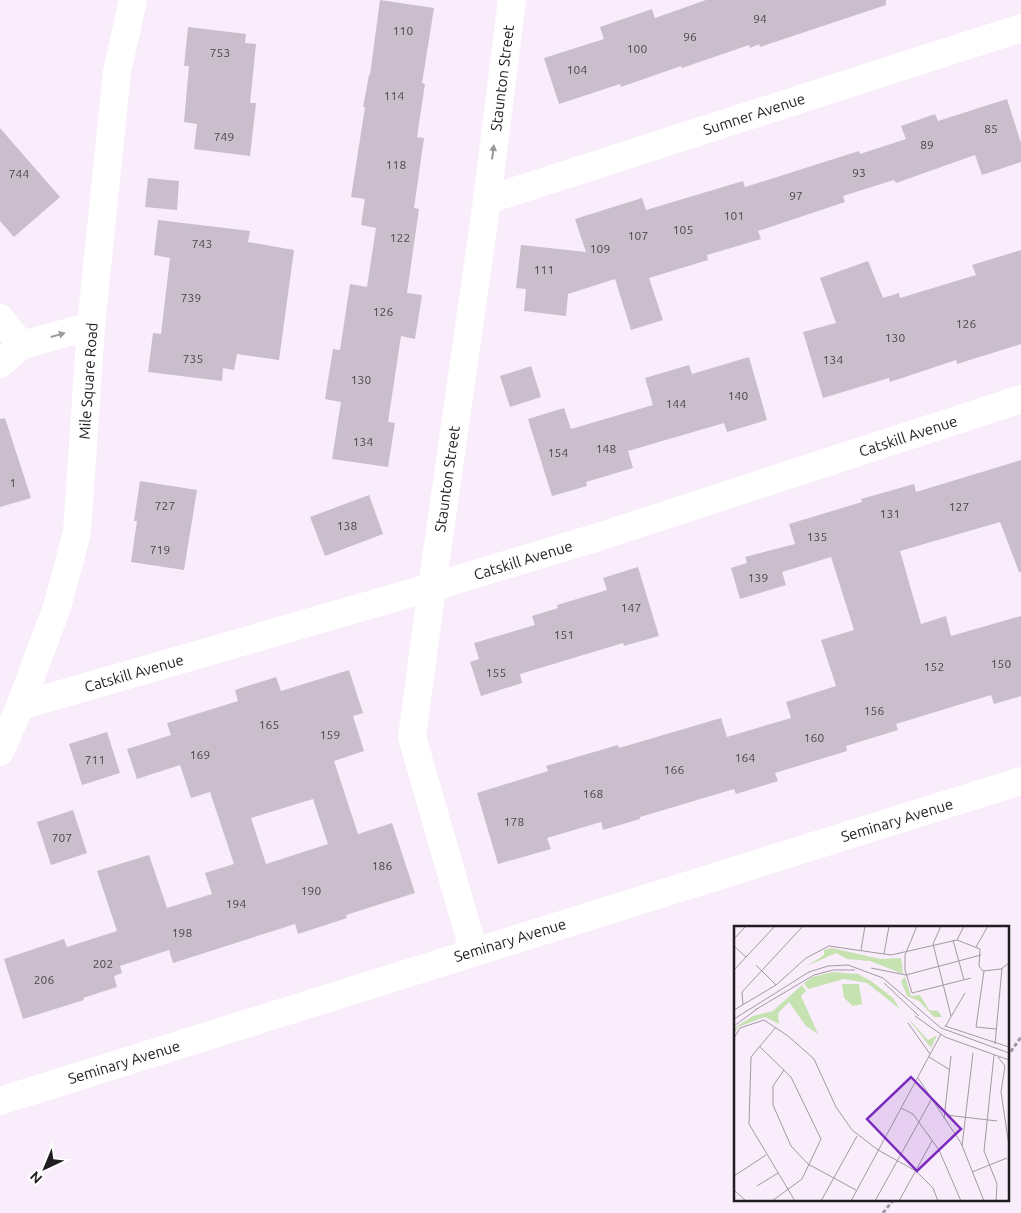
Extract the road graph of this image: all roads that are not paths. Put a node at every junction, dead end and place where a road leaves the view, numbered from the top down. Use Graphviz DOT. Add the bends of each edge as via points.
graph roads {
  1 [pos="133,0"];
  2 [pos="512,0"];
  3 [pos="1021,28"];
  4 [pos="487,200"];
  5 [pos="0,318"];
  6 [pos="91,326"];
  7 [pos="22,345"];
  8 [pos="0,364"];
  9 [pos="1021,399"];
  10 [pos="432,587"];
  11 [pos="20,706"];
  12 [pos="0,752"];
  13 [pos="1021,781"];
  14 [pos="474,952"];
  15 [pos="0,1101"];
  1 -- 6 [label="street, Mile Square Road" via="117,72"];
  4 -- 2 [label="street, Staunton Street, one-way"];
  3 -- 4 [label="street, Sumner Avenue"];
  4 -- 10 [label="street, Staunton Street"];
  5 -- 7 [label="street"];
  7 -- 6 [label="street, one-way"];
  6 -- 11 [label="street, Mile Square Road" via="78,533 57,607"];
  7 -- 8 [label="street"];
  9 -- 10 [label="street, Catskill Avenue" via="592,539"];
  10 -- 11 [label="street, Catskill Avenue"];
  10 -- 14 [label="street, Staunton Street" via="412,737"];
  11 -- 12 [label="street, Mile Square Road"];
  13 -- 14 [label="street, Seminary Avenue"];
  14 -- 15 [label="street, Seminary Avenue"];
}
